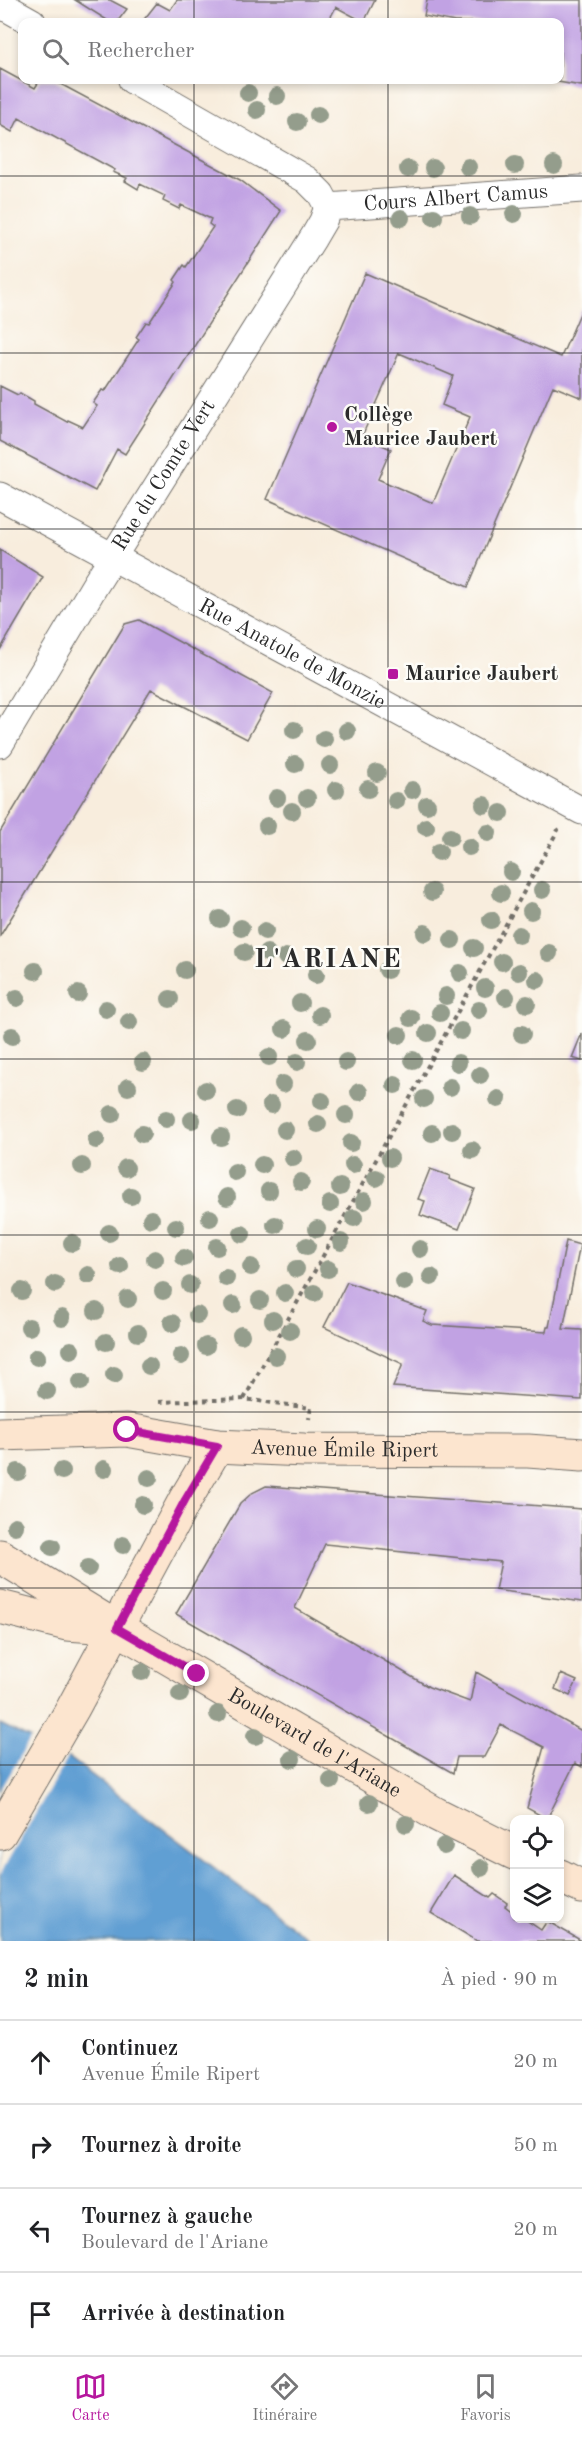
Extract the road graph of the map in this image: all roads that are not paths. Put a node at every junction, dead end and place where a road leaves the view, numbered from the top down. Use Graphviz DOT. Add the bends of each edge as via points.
graph roads {
  1 [pos="0,4"];
  2 [pos="25,18"];
  3 [pos="139,84"];
  4 [pos="582,189"];
  5 [pos="328,207"];
  6 [pos="0,496"];
  7 [pos="112,558"];
  8 [pos="0,744"];
  9 [pos="582,811"];
  10 [pos="0,1434"];
  11 [pos="217,1446"];
  12 [pos="582,1455"];
  13 [pos="0,1556"];
  14 [pos="0,1608"];
  15 [pos="117,1628"];
  16 [pos="0,1833"];
  17 [pos="510,1851"];
  18 [pos="564,1878"];
  19 [pos="582,1887"];
  1 -- 2 [label="street"];
  3 -- 5 [label="street" via="307,180"];
  4 -- 5 [label="street, Cours Albert Camus"];
  5 -- 7 [label="street, Rue du Comte Vert" via="313,238"];
  6 -- 7 [label="street, Rue Anatole de Monzie"];
  7 -- 8 [label="street, Rue du Comte Vert"];
  7 -- 9 [label="street, Rue Anatole de Monzie"];
  10 -- 11 [label="street, Avenue Émile Ripert" via="127,1430"];
  11 -- 12 [label="street, Avenue Émile Ripert"];
  11 -- 15 [label="street"];
  13 -- 15 [label="street, Boulevard de l'Ariane"];
  14 -- 15 [label="street, Boulevard de l'Ariane" via="67,1624"];
  15 -- 16 [label="street"];
  15 -- 17 [label="street, Boulevard de l'Ariane" via="436,1814"];
  18 -- 19 [label="street"];
}
